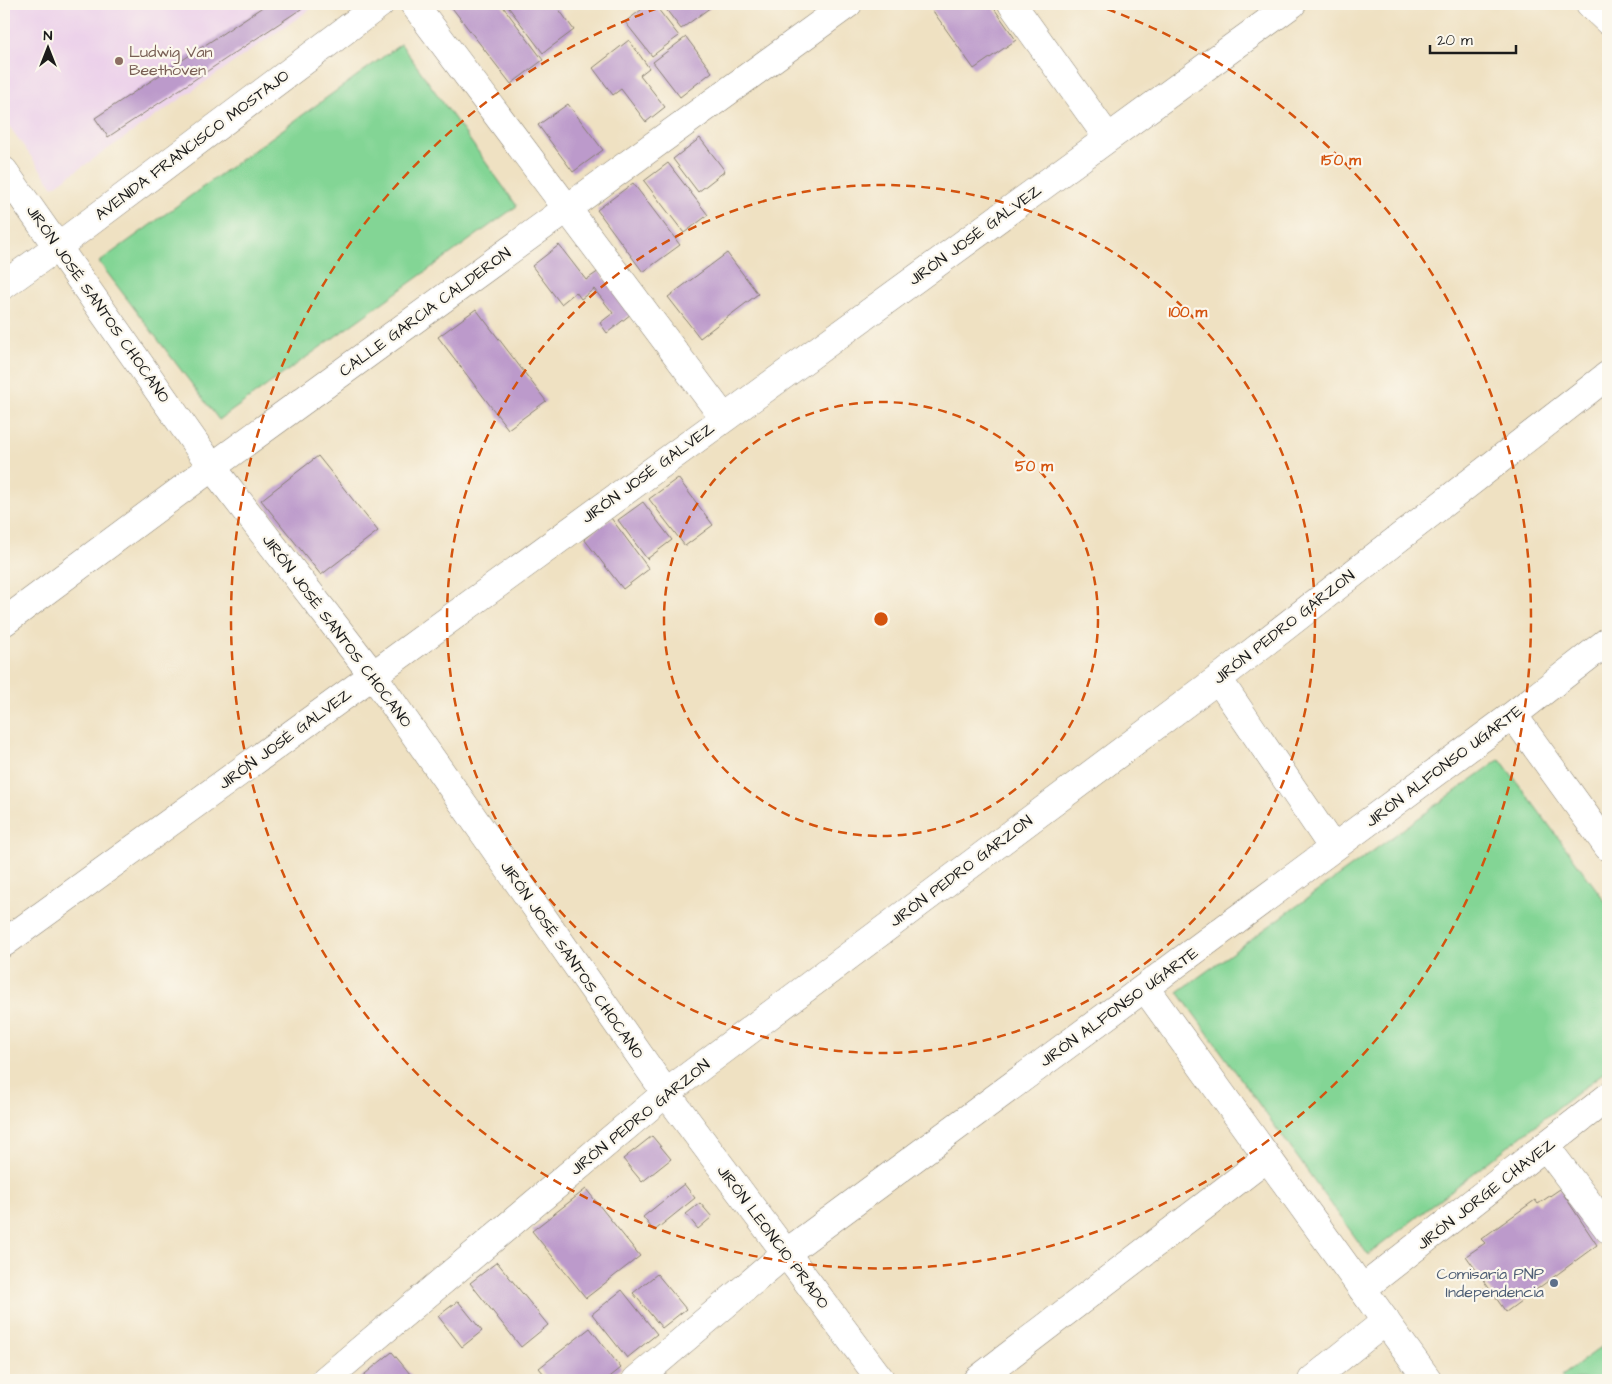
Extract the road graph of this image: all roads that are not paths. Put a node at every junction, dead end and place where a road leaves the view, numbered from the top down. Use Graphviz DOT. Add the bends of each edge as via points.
graph roads {
  1 [pos="380,4"];
  2 [pos="414,4"];
  3 [pos="848,4"];
  4 [pos="1012,4"];
  5 [pos="1292,4"];
  6 [pos="1590,4"];
  7 [pos="1608,21"];
  8 [pos="1108,138"];
  9 [pos="4,171"];
  10 [pos="567,208"];
  11 [pos="57,247"];
  12 [pos="4,284"];
  13 [pos="1608,375"];
  14 [pos="724,418"];
  15 [pos="212,466"];
  16 [pos="4,622"];
  17 [pos="1608,641"];
  18 [pos="373,675"];
  19 [pos="1218,679"];
  20 [pos="1513,715"];
  21 [pos="1608,847"];
  22 [pos="1333,848"];
  23 [pos="4,943"];
  24 [pos="1145,988"];
  25 [pos="666,1093"];
  26 [pos="1608,1098"];
  27 [pos="1546,1147"];
  28 [pos="1268,1158"];
  29 [pos="1608,1229"];
  30 [pos="786,1253"];
  31 [pos="1362,1290"];
  32 [pos="1386,1321"];
  33 [pos="325,1380"];
  34 [pos="636,1380"];
  35 [pos="881,1380"];
  36 [pos="977,1380"];
  37 [pos="1312,1380"];
  38 [pos="1428,1380"];
  1 -- 11 [label="street, AVENIDA FRANCISCO MOSTAJO"];
  2 -- 10 [label="street"];
  3 -- 10 [label="street, CALLE GARCIA CALDERON"];
  4 -- 8 [label="street"];
  5 -- 8 [label="street, JIRÓN JOSÉ GALVEZ"];
  6 -- 7 [label="street"];
  8 -- 14 [label="street, JIRÓN JOSÉ GALVEZ"];
  9 -- 11 [label="street, JIRÓN JOSÉ SANTOS CHOCANO"];
  10 -- 14 [label="street"];
  10 -- 15 [label="street, CALLE GARCIA CALDERON"];
  11 -- 12 [label="street, AVENIDA FRANCISCO MOSTAJO"];
  11 -- 15 [label="street, JIRÓN JOSÉ SANTOS CHOCANO"];
  13 -- 19 [label="street, JIRÓN PEDRO GARZON"];
  14 -- 18 [label="street, JIRÓN JOSÉ GALVEZ"];
  15 -- 16 [label="street, CALLE GARCIA CALDERON"];
  15 -- 18 [label="street, JIRÓN JOSÉ SANTOS CHOCANO"];
  17 -- 20 [label="street, JIRÓN ALFONSO UGARTE"];
  18 -- 23 [label="street, JIRÓN JOSÉ GALVEZ"];
  18 -- 25 [label="street, JIRÓN JOSÉ SANTOS CHOCANO"];
  19 -- 22 [label="street"];
  19 -- 25 [label="street, JIRÓN PEDRO GARZON"];
  20 -- 21 [label="street"];
  20 -- 22 [label="street, JIRÓN ALFONSO UGARTE"];
  22 -- 24 [label="street, JIRÓN ALFONSO UGARTE"];
  24 -- 28 [label="street"];
  24 -- 30 [label="street, JIRÓN ALFONSO UGARTE"];
  25 -- 30 [label="street, JIRÓN LEONCIO PRADO"];
  25 -- 33 [label="street, JIRÓN PEDRO GARZON"];
  26 -- 27 [label="street, JIRÓN JORGE CHAVEZ"];
  27 -- 29 [label="street"];
  27 -- 31 [label="street, JIRÓN JORGE CHAVEZ"];
  28 -- 31 [label="street"];
  28 -- 36 [label="street"];
  30 -- 34 [label="street, JIRÓN ALFONSO UGARTE"];
  30 -- 35 [label="street, JIRÓN LEONCIO PRADO"];
  31 -- 32 [label="street"];
  32 -- 37 [label="street"];
  32 -- 38 [label="street"];
}
